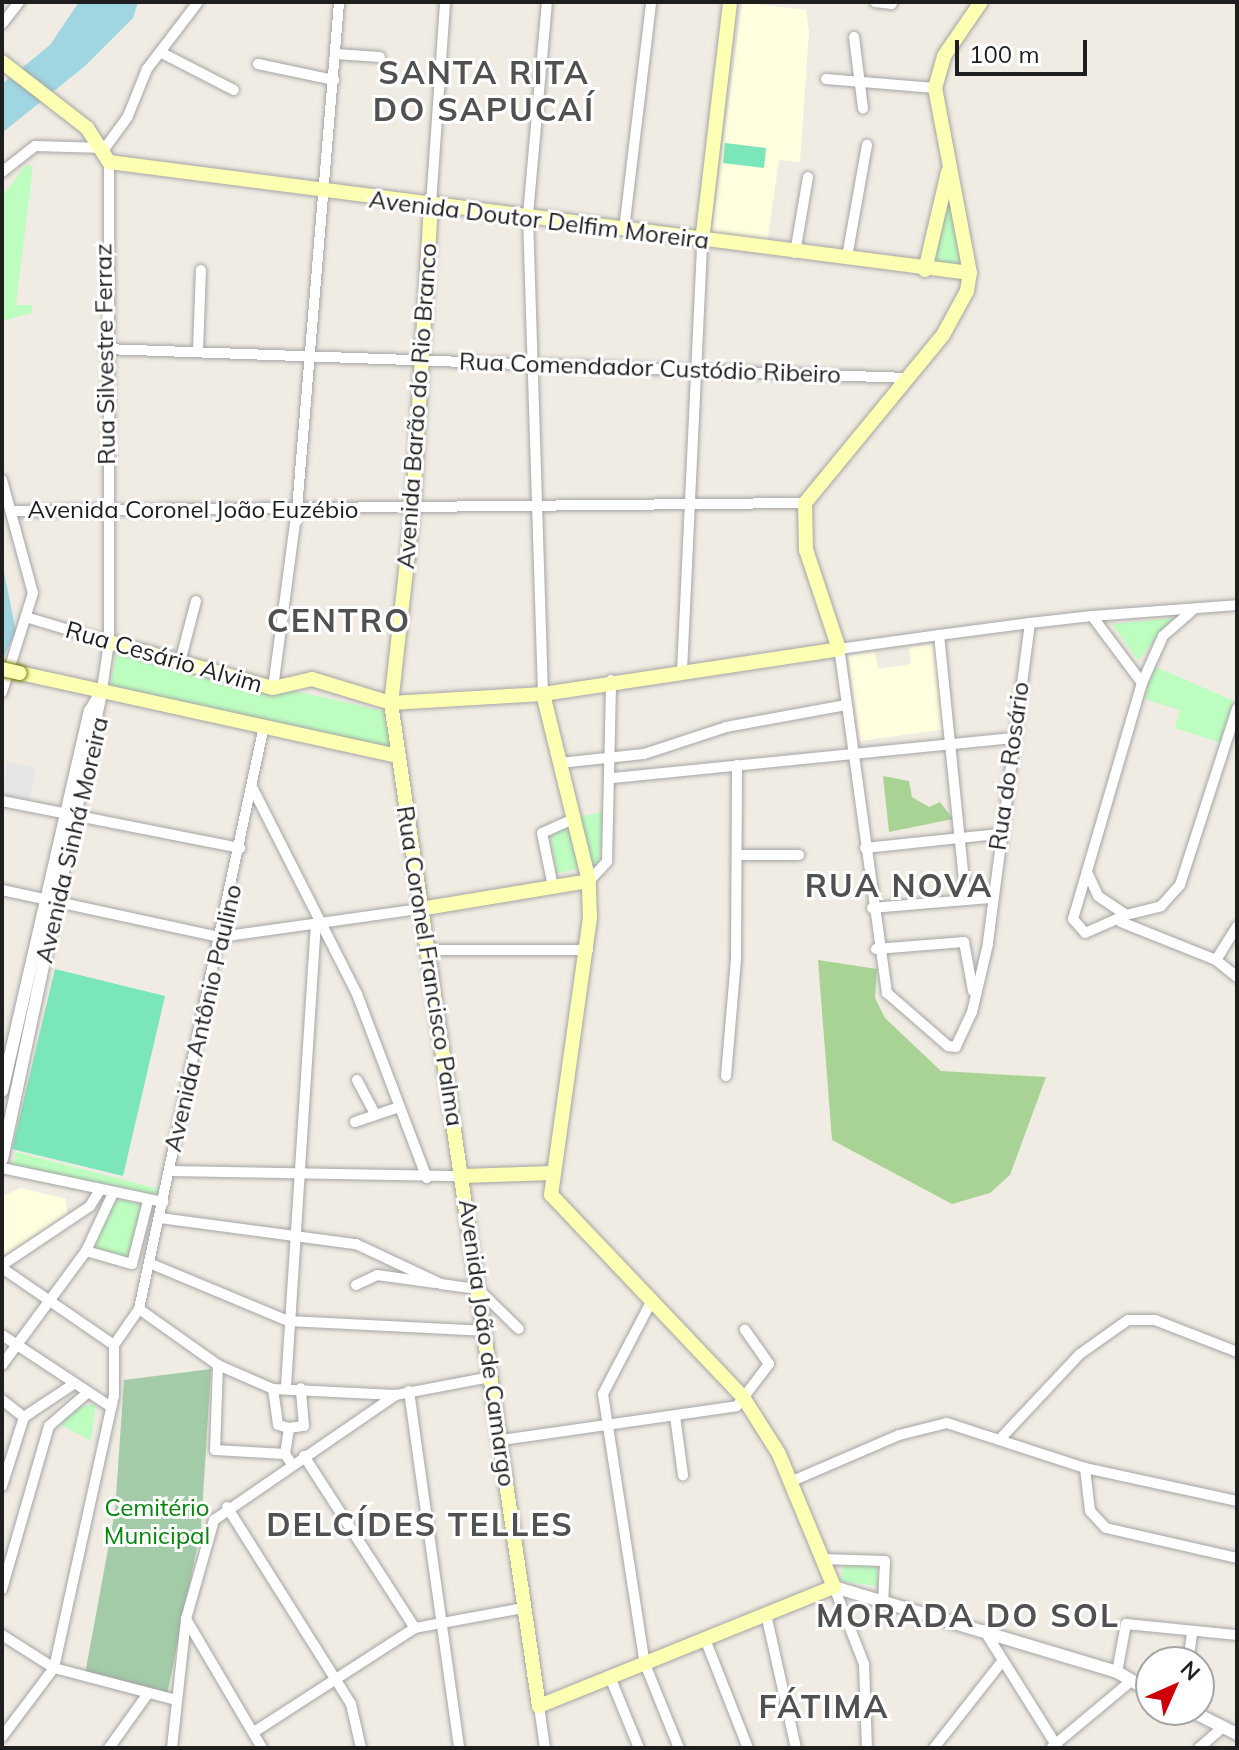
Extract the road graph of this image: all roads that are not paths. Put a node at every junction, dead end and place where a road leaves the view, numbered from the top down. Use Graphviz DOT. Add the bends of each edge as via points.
graph roads {
  1 [pos="19,2"];
  2 [pos="198,2"];
  3 [pos="337,2"];
  4 [pos="445,2"];
  5 [pos="547,2"];
  6 [pos="651,2"];
  7 [pos="730,2"];
  8 [pos="875,2"];
  9 [pos="981,2"];
  10 [pos="892,4"];
  11 [pos="2,24"];
  12 [pos="854,37"];
  13 [pos="160,52"];
  14 [pos="336,54"];
  15 [pos="380,57"];
  16 [pos="4,63"];
  17 [pos="258,64"];
  18 [pos="826,79"];
  19 [pos="334,80"];
  20 [pos="857,80"];
  21 [pos="935,88"];
  22 [pos="234,90"];
  23 [pos="863,108"];
  24 [pos="867,145"];
  25 [pos="107,155"];
  26 [pos="949,168"];
  27 [pos="2,172"];
  28 [pos="808,177"];
  29 [pos="324,192"];
  30 [pos="431,204"];
  31 [pos="528,215"];
  32 [pos="624,230"];
  33 [pos="702,241"];
  34 [pos="795,253"];
  35 [pos="847,257"];
  36 [pos="201,270"];
  37 [pos="925,270"];
  38 [pos="970,273"];
  39 [pos="105,349"];
  40 [pos="198,350"];
  41 [pos="311,354"];
  42 [pos="422,358"];
  43 [pos="529,363"];
  44 [pos="694,369"];
  45 [pos="907,378"];
  46 [pos="2,480"];
  47 [pos="805,503"];
  48 [pos="690,505"];
  49 [pos="536,506"];
  50 [pos="413,508"];
  51 [pos="107,509"];
  52 [pos="297,509"];
  53 [pos="13,511"];
  54 [pos="196,601"];
  55 [pos="1237,605"];
  56 [pos="1195,608"];
  57 [pos="1092,616"];
  58 [pos="29,618"];
  59 [pos="1030,623"];
  60 [pos="939,635"];
  61 [pos="109,642"];
  62 [pos="839,649"];
  63 [pos="180,662"];
  64 [pos="2,669"];
  65 [pos="682,671"];
  66 [pos="611,680"];
  67 [pos="1142,683"];
  68 [pos="273,688"];
  69 [pos="102,690"];
  70 [pos="2,692"];
  71 [pos="543,694"];
  72 [pos="391,703"];
  73 [pos="846,705"];
  74 [pos="1237,709"];
  75 [pos="264,726"];
  76 [pos="1013,738"];
  77 [pos="952,740"];
  78 [pos="853,751"];
  79 [pos="397,756"];
  80 [pos="612,756"];
  81 [pos="560,763"];
  82 [pos="737,765"];
  83 [pos="613,778"];
  84 [pos="253,789"];
  85 [pos="2,801"];
  86 [pos="72,816"];
  87 [pos="574,819"];
  88 [pos="999,834"];
  89 [pos="961,837"];
  90 [pos="240,848"];
  91 [pos="865,848"];
  92 [pos="737,855"];
  93 [pos="799,855"];
  94 [pos="1087,872"];
  95 [pos="589,881"];
  96 [pos="553,887"];
  97 [pos="2,890"];
  98 [pos="990,898"];
  99 [pos="53,900"];
  100 [pos="966,900"];
  101 [pos="872,908"];
  102 [pos="420,909"];
  103 [pos="1124,918"];
  104 [pos="320,926"];
  105 [pos="1237,927"];
  106 [pos="220,937"];
  107 [pos="876,949"];
  108 [pos="429,950"];
  109 [pos="588,950"];
  110 [pos="1216,960"];
  111 [pos="37,969"];
  112 [pos="1237,977"];
  113 [pos="974,997"];
  114 [pos="726,1076"];
  115 [pos="357,1080"];
  116 [pos="2,1091"];
  117 [pos="399,1107"];
  118 [pos="375,1114"];
  119 [pos="355,1122"];
  120 [pos="2,1159"];
  121 [pos="2,1168"];
  122 [pos="169,1171"];
  123 [pos="552,1173"];
  124 [pos="301,1174"];
  125 [pos="463,1176"];
  126 [pos="427,1178"];
  127 [pos="76,1183"];
  128 [pos="100,1190"];
  129 [pos="113,1193"];
  130 [pos="148,1201"];
  131 [pos="163,1202"];
  132 [pos="81,1212"];
  133 [pos="160,1218"];
  134 [pos="297,1235"];
  135 [pos="86,1251"];
  136 [pos="379,1255"];
  137 [pos="149,1263"];
  138 [pos="2,1266"];
  139 [pos="377,1275"];
  140 [pos="441,1284"];
  141 [pos="356,1285"];
  142 [pos="478,1289"];
  143 [pos="651,1302"];
  144 [pos="46,1303"];
  145 [pos="139,1309"];
  146 [pos="288,1321"];
  147 [pos="519,1329"];
  148 [pos="745,1330"];
  149 [pos="483,1331"];
  150 [pos="2,1335"];
  151 [pos="16,1345"];
  152 [pos="114,1345"];
  153 [pos="1237,1352"];
  154 [pos="2,1365"];
  155 [pos="218,1365"];
  156 [pos="490,1377"];
  157 [pos="72,1385"];
  158 [pos="286,1386"];
  159 [pos="301,1388"];
  160 [pos="273,1389"];
  161 [pos="409,1391"];
  162 [pos="86,1394"];
  163 [pos="396,1395"];
  164 [pos="743,1397"];
  165 [pos="2,1400"];
  166 [pos="111,1407"];
  167 [pos="675,1416"];
  168 [pos="24,1417"];
  169 [pos="607,1424"];
  170 [pos="289,1428"];
  171 [pos="1001,1438"];
  172 [pos="502,1440"];
  173 [pos="304,1456"];
  174 [pos="288,1458"];
  175 [pos="1085,1468"];
  176 [pos="5,1471"];
  177 [pos="683,1475"];
  178 [pos="790,1482"];
  179 [pos="2,1486"];
  180 [pos="1237,1501"];
  181 [pos="227,1507"];
  182 [pos="1237,1558"];
  183 [pos="822,1559"];
  184 [pos="834,1587"];
  185 [pos="2,1589"];
  186 [pos="883,1605"];
  187 [pos="523,1608"];
  188 [pos="766,1614"];
  189 [pos="186,1619"];
  190 [pos="442,1620"];
  191 [pos="415,1628"];
  192 [pos="984,1630"];
  193 [pos="1192,1632"];
  194 [pos="2,1635"];
  195 [pos="1237,1635"];
  196 [pos="705,1639"];
  197 [pos="1190,1646"];
  198 [pos="645,1664"];
  199 [pos="1000,1664"];
  200 [pos="54,1668"];
  201 [pos="1117,1672"];
  202 [pos="610,1677"];
  203 [pos="335,1679"];
  204 [pos="1130,1682"];
  205 [pos="1135,1684"];
  206 [pos="147,1695"];
  207 [pos="172,1699"];
  208 [pos="539,1706"];
  209 [pos="1215,1724"];
  210 [pos="1222,1728"];
  211 [pos="254,1732"];
  212 [pos="1237,1734"];
  213 [pos="2,1737"];
  214 [pos="1054,1746"];
  215 [pos="109,1748"];
  216 [pos="172,1748"];
  217 [pos="262,1748"];
  218 [pos="361,1748"];
  219 [pos="459,1748"];
  220 [pos="545,1748"];
  221 [pos="639,1748"];
  222 [pos="679,1748"];
  223 [pos="748,1748"];
  224 [pos="796,1748"];
  225 [pos="867,1748"];
  226 [pos="934,1748"];
  227 [pos="1199,1748"];
  1 -- 11 [label="street"];
  2 -- 13 [label="street"];
  3 -- 14 [label="street"];
  4 -- 30 [label="street"];
  5 -- 31 [label="street"];
  6 -- 32 [label="street"];
  7 -- 33 [label="main road"];
  8 -- 10 [label="street"];
  9 -- 21 [label="main road" via="944,56"];
  12 -- 20 [label="street"];
  13 -- 22 [label="street"];
  13 -- 25 [label="street"];
  14 -- 15 [label="street"];
  14 -- 19 [label="street"];
  16 -- 25 [label="main road" via="87,128"];
  17 -- 19 [label="street"];
  18 -- 20 [label="street"];
  19 -- 29 [label="street"];
  20 -- 21 [label="street"];
  20 -- 23 [label="street"];
  21 -- 26 [label="main road"];
  24 -- 35 [label="street"];
  25 -- 27 [label="street" via="35,146"];
  25 -- 29 [label="main road, Avenida Doutor Delfim Moreira"];
  25 -- 39 [label="street, Rua Silvestre Ferraz"];
  26 -- 37 [label="main road"];
  26 -- 38 [label="main road"];
  28 -- 34 [label="street"];
  29 -- 30 [label="main road, Avenida Doutor Delfim Moreira"];
  29 -- 41 [label="street"];
  30 -- 31 [label="main road, Avenida Doutor Delfim Moreira"];
  30 -- 42 [label="main road, Avenida Barão do Rio Branco"];
  31 -- 32 [label="main road, Avenida Doutor Delfim Moreira"];
  31 -- 43 [label="street"];
  32 -- 33 [label="main road, Avenida Doutor Delfim Moreira"];
  33 -- 34 [label="main road, Avenida Doutor Delfim Moreira"];
  33 -- 44 [label="street"];
  34 -- 35 [label="main road, Avenida Doutor Delfim Moreira"];
  35 -- 37 [label="main road, Avenida Doutor Delfim Moreira"];
  36 -- 40 [label="street"];
  37 -- 38 [label="main road, Avenida Doutor Delfim Moreira"];
  38 -- 45 [label="main road" via="959,309"];
  39 -- 40 [label="street, Rua Comendador Custódio Ribeiro"];
  39 -- 51 [label="street, Rua Silvestre Ferraz"];
  40 -- 41 [label="street, Rua Comendador Custódio Ribeiro"];
  41 -- 42 [label="street, Rua Comendador Custódio Ribeiro"];
  41 -- 52 [label="street"];
  42 -- 43 [label="street, Rua Comendador Custódio Ribeiro"];
  42 -- 50 [label="main road, Avenida Barão do Rio Branco"];
  43 -- 44 [label="street, Rua Comendador Custódio Ribeiro"];
  43 -- 49 [label="street"];
  44 -- 45 [label="street, Rua Comendador Custódio Ribeiro"];
  44 -- 48 [label="street"];
  45 -- 47 [label="main road"];
  46 -- 53 [label="street"];
  47 -- 48 [label="street, Avenida Coronel João Euzébio"];
  47 -- 62 [label="main road" via="806,550"];
  48 -- 49 [label="street, Avenida Coronel João Euzébio"];
  48 -- 65 [label="street"];
  49 -- 50 [label="street, Avenida Coronel João Euzébio"];
  49 -- 71 [label="street"];
  50 -- 52 [label="street, Avenida Coronel João Euzébio"];
  50 -- 72 [label="main road, Avenida Barão do Rio Branco"];
  51 -- 52 [label="street, Avenida Coronel João Euzébio"];
  51 -- 53 [label="street, Avenida Coronel João Euzébio"];
  51 -- 61 [label="street, Rua Silvestre Ferraz"];
  52 -- 68 [label="street"];
  53 -- 58 [label="street" via="31,571"];
  54 -- 63 [label="street"];
  55 -- 56 [label="street"];
  56 -- 57 [label="street"];
  56 -- 67 [label="street" via="1163,636"];
  57 -- 59 [label="street"];
  57 -- 67 [label="street"];
  58 -- 61 [label="street, Rua Cesário Alvim"];
  58 -- 70 [label="street"];
  59 -- 60 [label="street"];
  59 -- 76 [label="street, Rua do Rosário"];
  60 -- 62 [label="street"];
  60 -- 77 [label="street"];
  61 -- 63 [label="main road, Rua Cesário Alvim"];
  61 -- 69 [label="street, Rua Silvestre Ferraz"];
  62 -- 65 [label="main road"];
  62 -- 73 [label="street"];
  63 -- 68 [label="main road, Rua Cesário Alvim"];
  64 -- 69 [label="main road, bridge"];
  65 -- 66 [label="main road"];
  66 -- 71 [label="main road"];
  66 -- 80 [label="street"];
  67 -- 94 [label="street"];
  68 -- 72 [label="main road, Rua Cesário Alvim" via="312,679"];
  69 -- 75 [label="main road"];
  69 -- 86 [label="street, Avenida Sinhá Moreira"];
  71 -- 72 [label="main road"];
  71 -- 81 [label="main road"];
  72 -- 79 [label="main road, Avenida Barão do Rio Branco"];
  73 -- 78 [label="street"];
  73 -- 80 [label="street"];
  74 -- 103 [label="street" via="1180,885 1161,906"];
  75 -- 79 [label="main road"];
  75 -- 84 [label="street, Avenida Antônio Paulino"];
  76 -- 77 [label="street"];
  76 -- 88 [label="street, Rua do Rosário"];
  77 -- 78 [label="street"];
  77 -- 89 [label="street"];
  78 -- 82 [label="street"];
  78 -- 91 [label="street"];
  79 -- 102 [label="main road, Rua Coronel Francisco Palma"];
  80 -- 81 [label="street"];
  80 -- 83 [label="street"];
  81 -- 87 [label="main road"];
  82 -- 83 [label="street"];
  82 -- 92 [label="street"];
  83 -- 95 [label="street" via="607,862"];
  84 -- 90 [label="street, Avenida Antônio Paulino"];
  84 -- 104 [label="street"];
  85 -- 86 [label="street"];
  86 -- 90 [label="street"];
  86 -- 99 [label="street, Avenida Sinhá Moreira"];
  87 -- 95 [label="main road"];
  87 -- 96 [label="street" via="542,833"];
  88 -- 89 [label="street"];
  88 -- 98 [label="street, Rua do Rosário"];
  89 -- 91 [label="street"];
  89 -- 100 [label="street"];
  90 -- 106 [label="street, Avenida Antônio Paulino"];
  91 -- 101 [label="street"];
  92 -- 93 [label="street"];
  92 -- 114 [label="street"];
  94 -- 103 [label="street" via="1098,896"];
  94 -- 103 [label="street" via="1073,919 1078,931"];
  95 -- 96 [label="main road"];
  95 -- 109 [label="main road"];
  96 -- 102 [label="main road"];
  97 -- 99 [label="street"];
  98 -- 100 [label="street"];
  98 -- 113 [label="street, Rua do Rosário"];
  99 -- 106 [label="street"];
  99 -- 111 [label="street, Avenida Sinhá Moreira"];
  100 -- 101 [label="street"];
  101 -- 107 [label="street"];
  102 -- 104 [label="street"];
  102 -- 108 [label="main road, Rua Coronel Francisco Palma"];
  103 -- 110 [label="street"];
  104 -- 106 [label="street"];
  104 -- 117 [label="street"];
  104 -- 124 [label="street"];
  105 -- 110 [label="street"];
  106 -- 122 [label="street, Avenida Antônio Paulino"];
  107 -- 113 [label="street" via="964,942"];
  107 -- 113 [label="street, Rua do Rosário" via="895,1004 933,1038 956,1047"];
  108 -- 109 [label="street"];
  108 -- 125 [label="main road, Rua Coronel Francisco Palma"];
  109 -- 123 [label="main road"];
  110 -- 112 [label="street"];
  111 -- 116 [label="street, Avenida Sinhá Moreira"];
  111 -- 120 [label="street, Avenida Sinhá Moreira"];
  115 -- 118 [label="street"];
  117 -- 118 [label="street"];
  117 -- 126 [label="street"];
  118 -- 119 [label="street"];
  121 -- 127 [label="street"];
  122 -- 124 [label="street"];
  122 -- 131 [label="street, Avenida Antônio Paulino"];
  123 -- 125 [label="main road"];
  123 -- 143 [label="main road" via="554,1199"];
  124 -- 126 [label="street"];
  124 -- 134 [label="street"];
  125 -- 126 [label="street"];
  125 -- 142 [label="main road, Avenida João de Camargo"];
  127 -- 128 [label="street"];
  127 -- 132 [label="street"];
  128 -- 129 [label="street"];
  128 -- 132 [label="street"];
  129 -- 130 [label="street"];
  129 -- 135 [label="street"];
  130 -- 131 [label="street"];
  130 -- 135 [label="street" via="132,1264"];
  131 -- 133 [label="street, Avenida Antônio Paulino"];
  132 -- 138 [label="street"];
  133 -- 134 [label="street"];
  133 -- 137 [label="street, Avenida Antônio Paulino"];
  134 -- 136 [label="street"];
  134 -- 146 [label="street"];
  135 -- 144 [label="street"];
  136 -- 139 [label="street"];
  136 -- 140 [label="street"];
  137 -- 145 [label="street, Avenida Antônio Paulino"];
  137 -- 146 [label="street"];
  138 -- 144 [label="street"];
  139 -- 140 [label="street"];
  139 -- 141 [label="street"];
  140 -- 142 [label="street"];
  142 -- 147 [label="street"];
  142 -- 149 [label="main road, Avenida João de Camargo"];
  143 -- 164 [label="main road"];
  143 -- 169 [label="street" via="608,1378"];
  144 -- 151 [label="street"];
  144 -- 152 [label="street"];
  145 -- 152 [label="street"];
  145 -- 155 [label="street"];
  146 -- 149 [label="street"];
  146 -- 158 [label="street"];
  148 -- 164 [label="street" via="769,1364"];
  149 -- 156 [label="main road, Avenida João de Camargo"];
  150 -- 151 [label="street"];
  151 -- 154 [label="street"];
  151 -- 157 [label="street"];
  152 -- 166 [label="street"];
  153 -- 171 [label="street" via="1155,1320 1128,1320 1080,1354"];
  155 -- 160 [label="street"];
  155 -- 174 [label="street" via="213,1442 220,1452"];
  156 -- 161 [label="street"];
  156 -- 172 [label="main road, Avenida João de Camargo"];
  157 -- 162 [label="street"];
  157 -- 168 [label="street"];
  158 -- 159 [label="street"];
  158 -- 160 [label="street"];
  159 -- 163 [label="street"];
  159 -- 170 [label="street" via="304,1426"];
  160 -- 170 [label="street" via="278,1425"];
  161 -- 163 [label="street"];
  161 -- 190 [label="street"];
  162 -- 166 [label="street"];
  162 -- 185 [label="street" via="49,1426"];
  163 -- 173 [label="street"];
  164 -- 167 [label="street" via="723,1411"];
  164 -- 178 [label="main road"];
  165 -- 168 [label="street"];
  166 -- 200 [label="street"];
  167 -- 169 [label="street"];
  167 -- 177 [label="street"];
  168 -- 176 [label="street"];
  169 -- 172 [label="street"];
  169 -- 198 [label="street"];
  170 -- 174 [label="street"];
  171 -- 175 [label="street"];
  171 -- 178 [label="street" via="947,1423 899,1435"];
  172 -- 187 [label="main road, Avenida João de Camargo"];
  173 -- 174 [label="street"];
  173 -- 191 [label="street"];
  174 -- 181 [label="street"];
  175 -- 180 [label="street"];
  175 -- 182 [label="street" via="1090,1511 1114,1532"];
  176 -- 179 [label="street"];
  178 -- 183 [label="main road"];
  181 -- 189 [label="street" via="206,1533"];
  181 -- 203 [label="street"];
  183 -- 184 [label="main road"];
  183 -- 186 [label="street" via="885,1561"];
  184 -- 186 [label="street"];
  184 -- 188 [label="main road"];
  184 -- 225 [label="street" via="864,1664"];
  186 -- 192 [label="street"];
  187 -- 190 [label="street"];
  187 -- 208 [label="main road, Avenida João de Camargo"];
  188 -- 196 [label="main road"];
  188 -- 224 [label="street"];
  189 -- 207 [label="street"];
  189 -- 211 [label="street"];
  190 -- 191 [label="street"];
  190 -- 219 [label="street"];
  191 -- 203 [label="street"];
  192 -- 199 [label="street"];
  192 -- 201 [label="street"];
  193 -- 195 [label="street"];
  193 -- 197 [label="street"];
  193 -- 201 [label="street" via="1126,1624"];
  194 -- 200 [label="street"];
  196 -- 198 [label="main road"];
  196 -- 223 [label="street"];
  198 -- 202 [label="main road"];
  198 -- 222 [label="street"];
  199 -- 214 [label="street"];
  199 -- 226 [label="street"];
  200 -- 206 [label="street"];
  200 -- 213 [label="street"];
  201 -- 204 [label="street"];
  202 -- 208 [label="main road"];
  202 -- 221 [label="street"];
  203 -- 211 [label="street"];
  203 -- 218 [label="street" via="351,1704"];
  204 -- 205 [label="street"];
  204 -- 214 [label="street"];
  206 -- 207 [label="street"];
  206 -- 215 [label="street"];
  207 -- 216 [label="street"];
  208 -- 220 [label="street, Avenida João de Camargo"];
  209 -- 210 [label="street"];
  210 -- 212 [label="street"];
  210 -- 227 [label="street"];
  211 -- 217 [label="street"];
}
